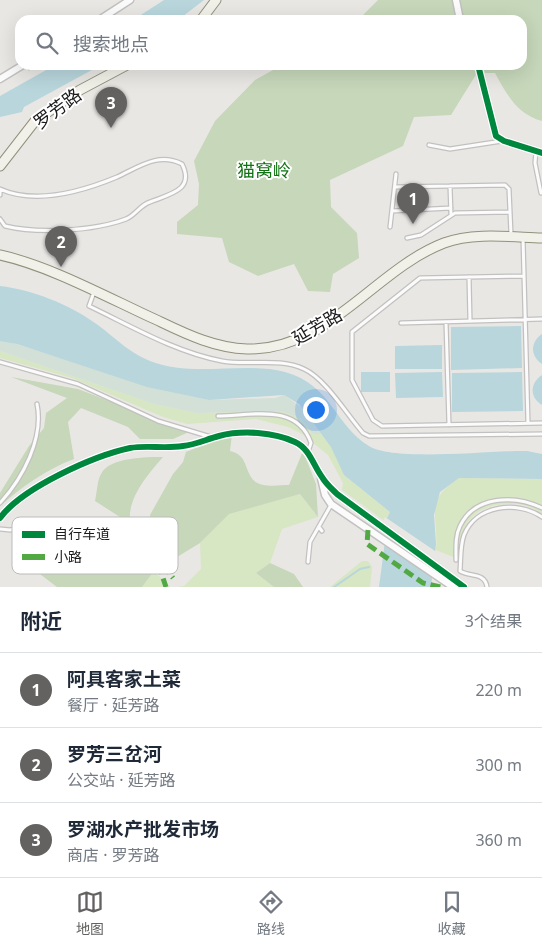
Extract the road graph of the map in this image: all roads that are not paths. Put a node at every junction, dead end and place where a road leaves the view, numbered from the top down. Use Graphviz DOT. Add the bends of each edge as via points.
graph roads {
  1 [pos="130,0"];
  2 [pos="216,0"];
  3 [pos="456,0"];
  4 [pos="107,15"];
  5 [pos="205,15"];
  6 [pos="459,15"];
  7 [pos="15,70"];
  8 [pos="117,70"];
  9 [pos="479,70"];
  10 [pos="0,79"];
  11 [pos="504,141"];
  12 [pos="429,145"];
  13 [pos="540,150"];
  14 [pos="0,166"];
  15 [pos="396,174"];
  16 [pos="450,186"];
  17 [pos="395,187"];
  18 [pos="0,189"];
  19 [pos="541,193"];
  20 [pos="0,195"];
  21 [pos="451,208"];
  22 [pos="392,211"];
  23 [pos="510,212"];
  24 [pos="451,215"];
  25 [pos="0,219"];
  26 [pos="390,227"];
  27 [pos="407,238"];
  28 [pos="511,238"];
  29 [pos="523,238"];
  30 [pos="542,238"];
  31 [pos="0,255"];
  32 [pos="523,276"];
  33 [pos="469,277"];
  34 [pos="94,292"];
  35 [pos="542,319"];
  36 [pos="524,320"];
  37 [pos="470,321"];
  38 [pos="446,322"];
  39 [pos="402,323"];
  40 [pos="0,362"];
  41 [pos="37,404"];
  42 [pos="218,416"];
  43 [pos="528,423"];
  44 [pos="542,423"];
  45 [pos="449,425"];
  46 [pos="542,434"];
  47 [pos="212,438"];
  48 [pos="308,452"];
  49 [pos="321,476"];
  50 [pos="0,503"];
  51 [pos="332,504"];
  52 [pos="542,508"];
  53 [pos="542,517"];
  54 [pos="0,518"];
  55 [pos="319,527"];
  56 [pos="322,531"];
  57 [pos="456,560"];
  58 [pos="308,562"];
  59 [pos="438,571"];
  60 [pos="453,587"];
  61 [pos="464,587"];
  62 [pos="487,587"];
  1 -- 4 [label="street"];
  2 -- 5 [label="main road"];
  3 -- 6 [label="street"];
  7 -- 10 [label="street"];
  8 -- 14 [label="main road, 罗芳路" via="35,121"];
  9 -- 11 [label="street" via="496,136"];
  11 -- 12 [label="lane" via="450,149"];
  11 -- 13 [label="street"];
  13 -- 19 [label="lane" via="535,163"];
  15 -- 17 [label="lane"];
  16 -- 17 [label="lane"];
  16 -- 21 [label="lane"];
  16 -- 23 [label="lane" via="505,185 509,189"];
  17 -- 22 [label="lane"];
  18 -- 20 [label="lane"];
  18 -- 25 [label="lane" via="37,198 55,195 115,178 159,158 182,164 187,178 178,190 144,204 131,216 111,222 37,231 5,226"];
  21 -- 22 [label="lane"];
  21 -- 24 [label="lane"];
  22 -- 26 [label="lane"];
  23 -- 24 [label="lane"];
  23 -- 28 [label="lane"];
  24 -- 27 [label="lane" via="421,235"];
  28 -- 29 [label="main road, 延芳路"];
  28 -- 34 [label="main road, 延芳路" via="462,239 434,247 324,326 295,341 267,348 213,344"];
  29 -- 30 [label="main road, 延芳路"];
  29 -- 32 [label="lane"];
  31 -- 34 [label="main road, 延芳路" via="30,263"];
  32 -- 33 [label="lane"];
  32 -- 36 [label="lane"];
  33 -- 37 [label="lane"];
  33 -- 45 [label="lane" via="420,278 352,332 352,380 377,423 389,427"];
  34 -- 46 [label="lane" via="89,306 189,351 233,363 289,365 306,370 320,381 369,436"];
  35 -- 36 [label="lane"];
  36 -- 37 [label="lane"];
  36 -- 43 [label="lane"];
  37 -- 38 [label="lane"];
  38 -- 39 [label="lane"];
  38 -- 45 [label="lane"];
  40 -- 47 [label="lane" via="78,384 158,421"];
  41 -- 50 [label="lane" via="40,417 36,440 13,488"];
  42 -- 48 [label="lane" via="281,414 295,421 306,434 311,443"];
  43 -- 44 [label="lane"];
  43 -- 45 [label="lane"];
  47 -- 48 [label="street" via="261,434 292,440"];
  47 -- 54 [label="street" via="184,446 132,448 110,454 36,488 15,502"];
  48 -- 49 [label="street"];
  49 -- 51 [label="street" via="325,495"];
  49 -- 59 [label="street" via="337,494"];
  51 -- 55 [label="lane"];
  51 -- 59 [label="street" via="370,531"];
  52 -- 57 [label="lane" via="522,500 497,499 476,507 460,525 455,543"];
  53 -- 62 [label="lane" via="515,507 497,508 479,516 469,526 463,539 460,570 480,576 486,580"];
  55 -- 56 [label="lane"];
  55 -- 58 [label="lane" via="310,542"];
  59 -- 60 [label="street"];
  59 -- 61 [label="street"];
}
